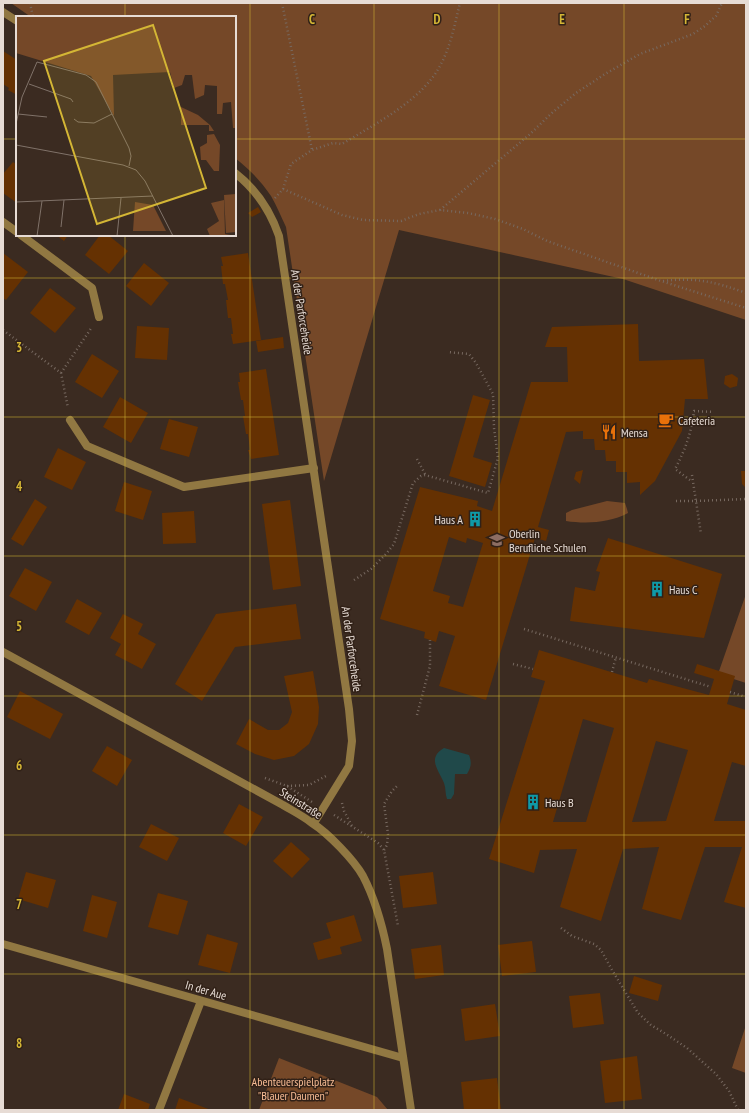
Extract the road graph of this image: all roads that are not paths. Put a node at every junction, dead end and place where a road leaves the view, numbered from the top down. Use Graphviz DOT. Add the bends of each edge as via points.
graph roads {
  1 [pos="3,12"];
  2 [pos="16,20"];
  3 [pos="236,174"];
  4 [pos="3,222"];
  5 [pos="16,231"];
  6 [pos="22,236"];
  7 [pos="99,317"];
  8 [pos="70,420"];
  9 [pos="314,468"];
  10 [pos="3,652"];
  11 [pos="314,823"];
  12 [pos="3,944"];
  13 [pos="201,1001"];
  14 [pos="403,1058"];
  15 [pos="159,1110"];
  16 [pos="411,1110"];
  1 -- 2 [label="street"];
  3 -- 9 [label="street, An der Parforceheide" via="252,188 266,206 278,236"];
  4 -- 5 [label="street"];
  6 -- 7 [label="street" via="92,288"];
  8 -- 9 [label="street" via="88,446 184,487"];
  9 -- 11 [label="street, An der Parforceheide" via="352,741 349,766"];
  10 -- 11 [label="street, Steinstraße"];
  11 -- 14 [label="street, Steinstraße" via="350,858 363,875 374,901 387,949"];
  12 -- 13 [label="street, In der Aue"];
  13 -- 14 [label="street, In der Aue"];
  13 -- 15 [label="street"];
  14 -- 16 [label="street, Steinstraße"];
}
